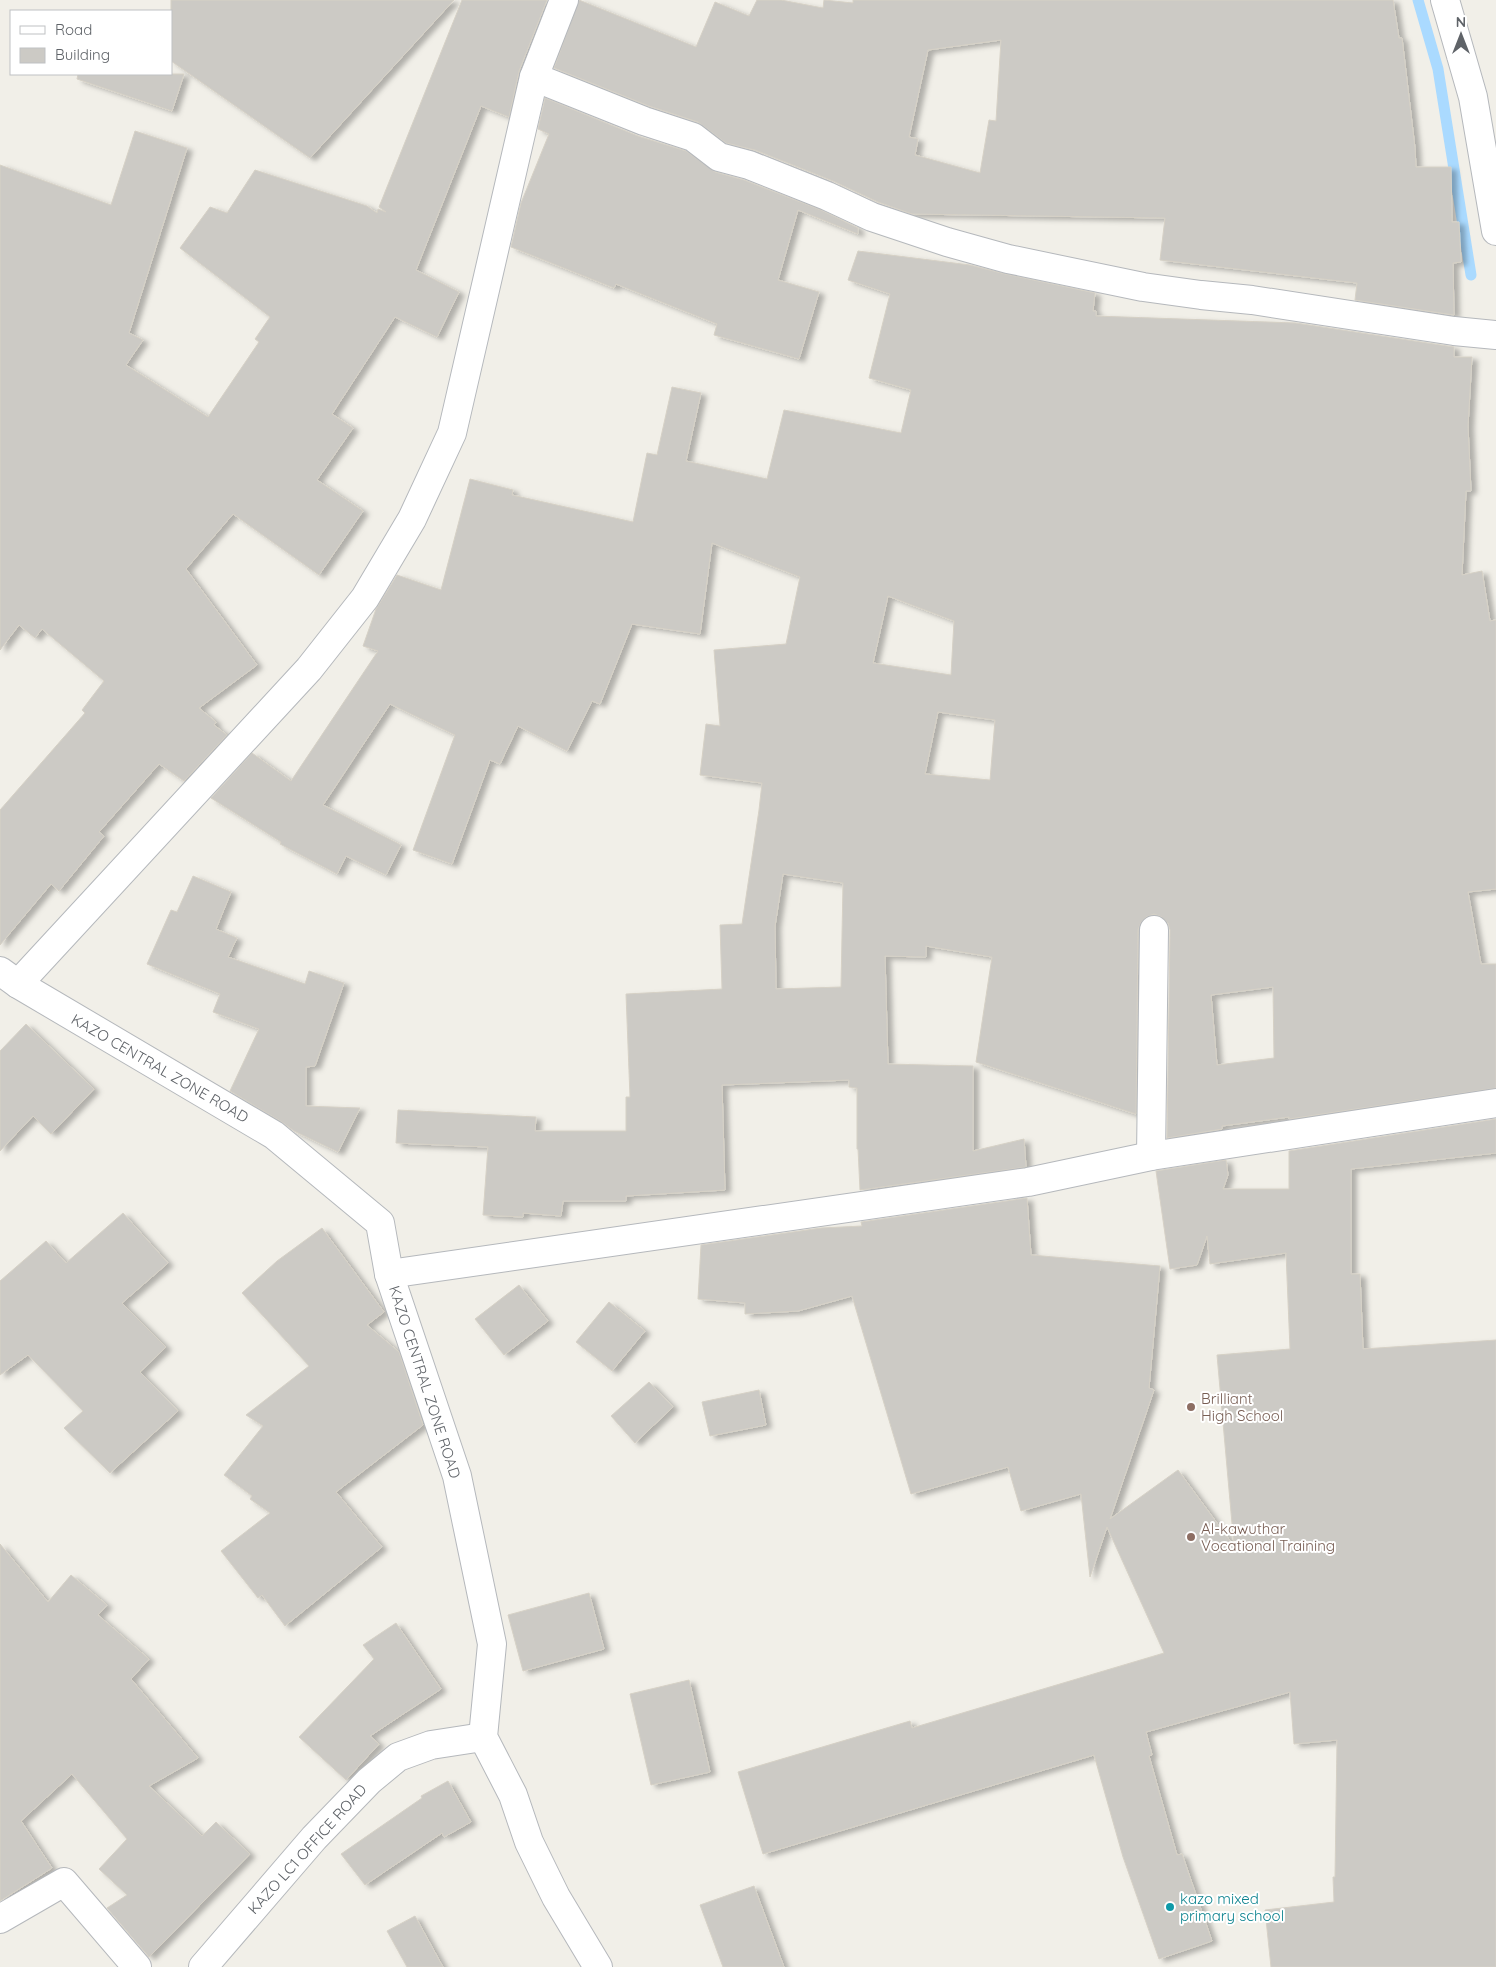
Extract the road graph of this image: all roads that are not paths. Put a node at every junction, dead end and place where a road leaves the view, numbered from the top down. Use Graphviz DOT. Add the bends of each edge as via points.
graph roads {
  1 [pos="564,0"];
  2 [pos="1444,0"];
  3 [pos="534,77"];
  4 [pos="1496,231"];
  5 [pos="1496,335"];
  6 [pos="1154,930"];
  7 [pos="9,978"];
  8 [pos="1496,1103"];
  9 [pos="1151,1156"];
  10 [pos="390,1274"];
  11 [pos="483,1737"];
  12 [pos="0,1919"];
  13 [pos="137,1967"];
  14 [pos="203,1967"];
  15 [pos="598,1967"];
  1 -- 3 [label="street"];
  2 -- 4 [label="street" via="1473,97"];
  3 -- 5 [label="street" via="692,137 719,158 749,165 872,217 947,242 1143,286 1454,332"];
  3 -- 7 [label="street" via="452,432 412,518 365,598 309,669"];
  6 -- 9 [label="street"];
  7 -- 10 [label="street, KAZO CENTRAL ZONE ROAD" via="274,1135 380,1223"];
  8 -- 9 [label="street"];
  9 -- 10 [label="street" via="1028,1182"];
  10 -- 11 [label="street, KAZO CENTRAL ZONE ROAD" via="457,1476 492,1644"];
  11 -- 14 [label="street, KAZO LC1 OFFICE ROAD" via="431,1745 398,1757 369,1781 314,1838"];
  11 -- 15 [label="street" via="513,1795 529,1842 556,1897"];
  12 -- 13 [label="street" via="64,1882"];
}
